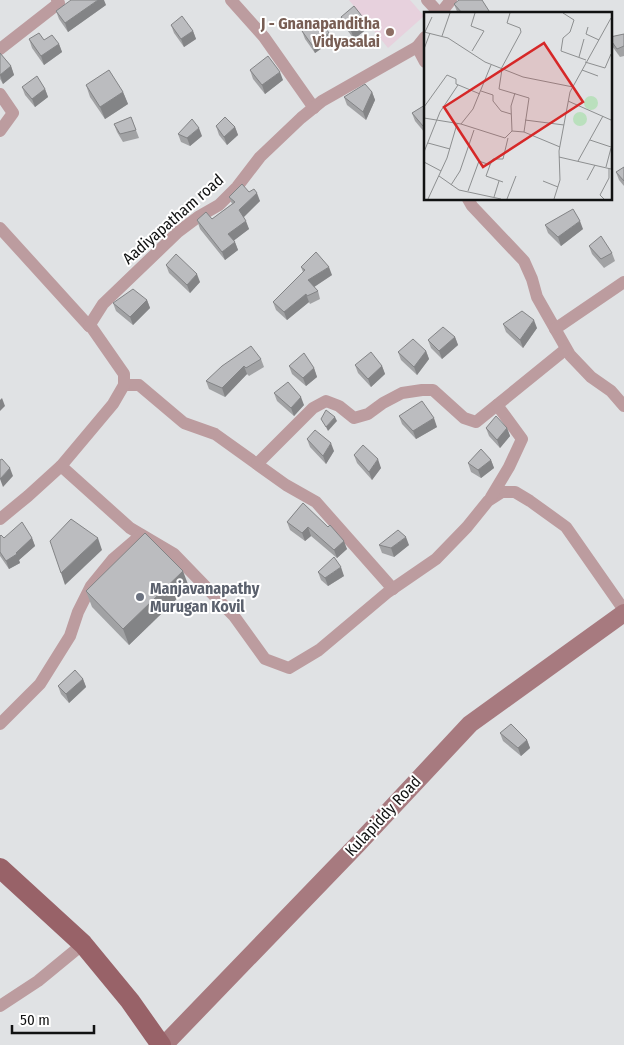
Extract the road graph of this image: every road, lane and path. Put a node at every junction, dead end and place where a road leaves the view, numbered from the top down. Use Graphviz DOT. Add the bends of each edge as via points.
graph roads {
  1 [pos="57,0"];
  2 [pos="231,0"];
  3 [pos="427,0"];
  4 [pos="451,0"];
  5 [pos="438,12"];
  6 [pos="442,12"];
  7 [pos="421,42"];
  8 [pos="0,49"];
  9 [pos="424,57"];
  10 [pos="0,94"];
  11 [pos="314,108"];
  12 [pos="0,131"];
  13 [pos="469,200"];
  14 [pos="0,228"];
  15 [pos="624,282"];
  16 [pos="89,326"];
  17 [pos="555,329"];
  18 [pos="566,349"];
  19 [pos="124,385"];
  20 [pos="497,405"];
  21 [pos="624,406"];
  22 [pos="257,464"];
  23 [pos="61,466"];
  24 [pos="488,501"];
  25 [pos="0,519"];
  26 [pos="142,535"];
  27 [pos="393,589"];
  28 [pos="624,611"];
  29 [pos="0,724"];
  30 [pos="0,868"];
  31 [pos="83,944"];
  32 [pos="0,1006"];
  33 [pos="163,1045"];
  1 -- 8 [label="street" via="59,3"];
  2 -- 11 [label="street" via="264,37"];
  3 -- 5 [label="street"];
  4 -- 6 [label="street"];
  7 -- 9 [label="street"];
  7 -- 11 [label="street, Aadiyapatham road"];
  10 -- 12 [label="street" via="13,112"];
  11 -- 16 [label="street, Aadiyapatham road" via="260,157 218,205 178,232 102,304"];
  13 -- 17 [label="street" via="524,261 537,297"];
  14 -- 16 [label="street"];
  15 -- 17 [label="street"];
  16 -- 19 [label="street" via="124,374"];
  17 -- 18 [label="street"];
  18 -- 20 [label="street"];
  18 -- 21 [label="street"];
  19 -- 22 [label="street" via="139,385 184,422 215,434"];
  19 -- 23 [label="street" via="113,404"];
  20 -- 22 [label="street" via="476,422 464,418 433,390 402,393 368,414 354,418 326,401 313,408"];
  20 -- 24 [label="street" via="522,439"];
  22 -- 27 [label="street" via="316,502"];
  23 -- 25 [label="street"];
  23 -- 26 [label="street"];
  24 -- 27 [label="street" via="436,559"];
  24 -- 28 [label="street" via="502,492 515,492 566,527"];
  26 -- 27 [label="street" via="174,554 234,616 265,659 290,668 318,650"];
  26 -- 29 [label="street" via="113,559 91,586 70,636 40,684"];
  28 -- 33 [label="main road, Kulapiddy Road" via="470,724"];
  30 -- 31 [label="main road"];
  31 -- 32 [label="street" via="38,981"];
  31 -- 33 [label="main road"];
}
